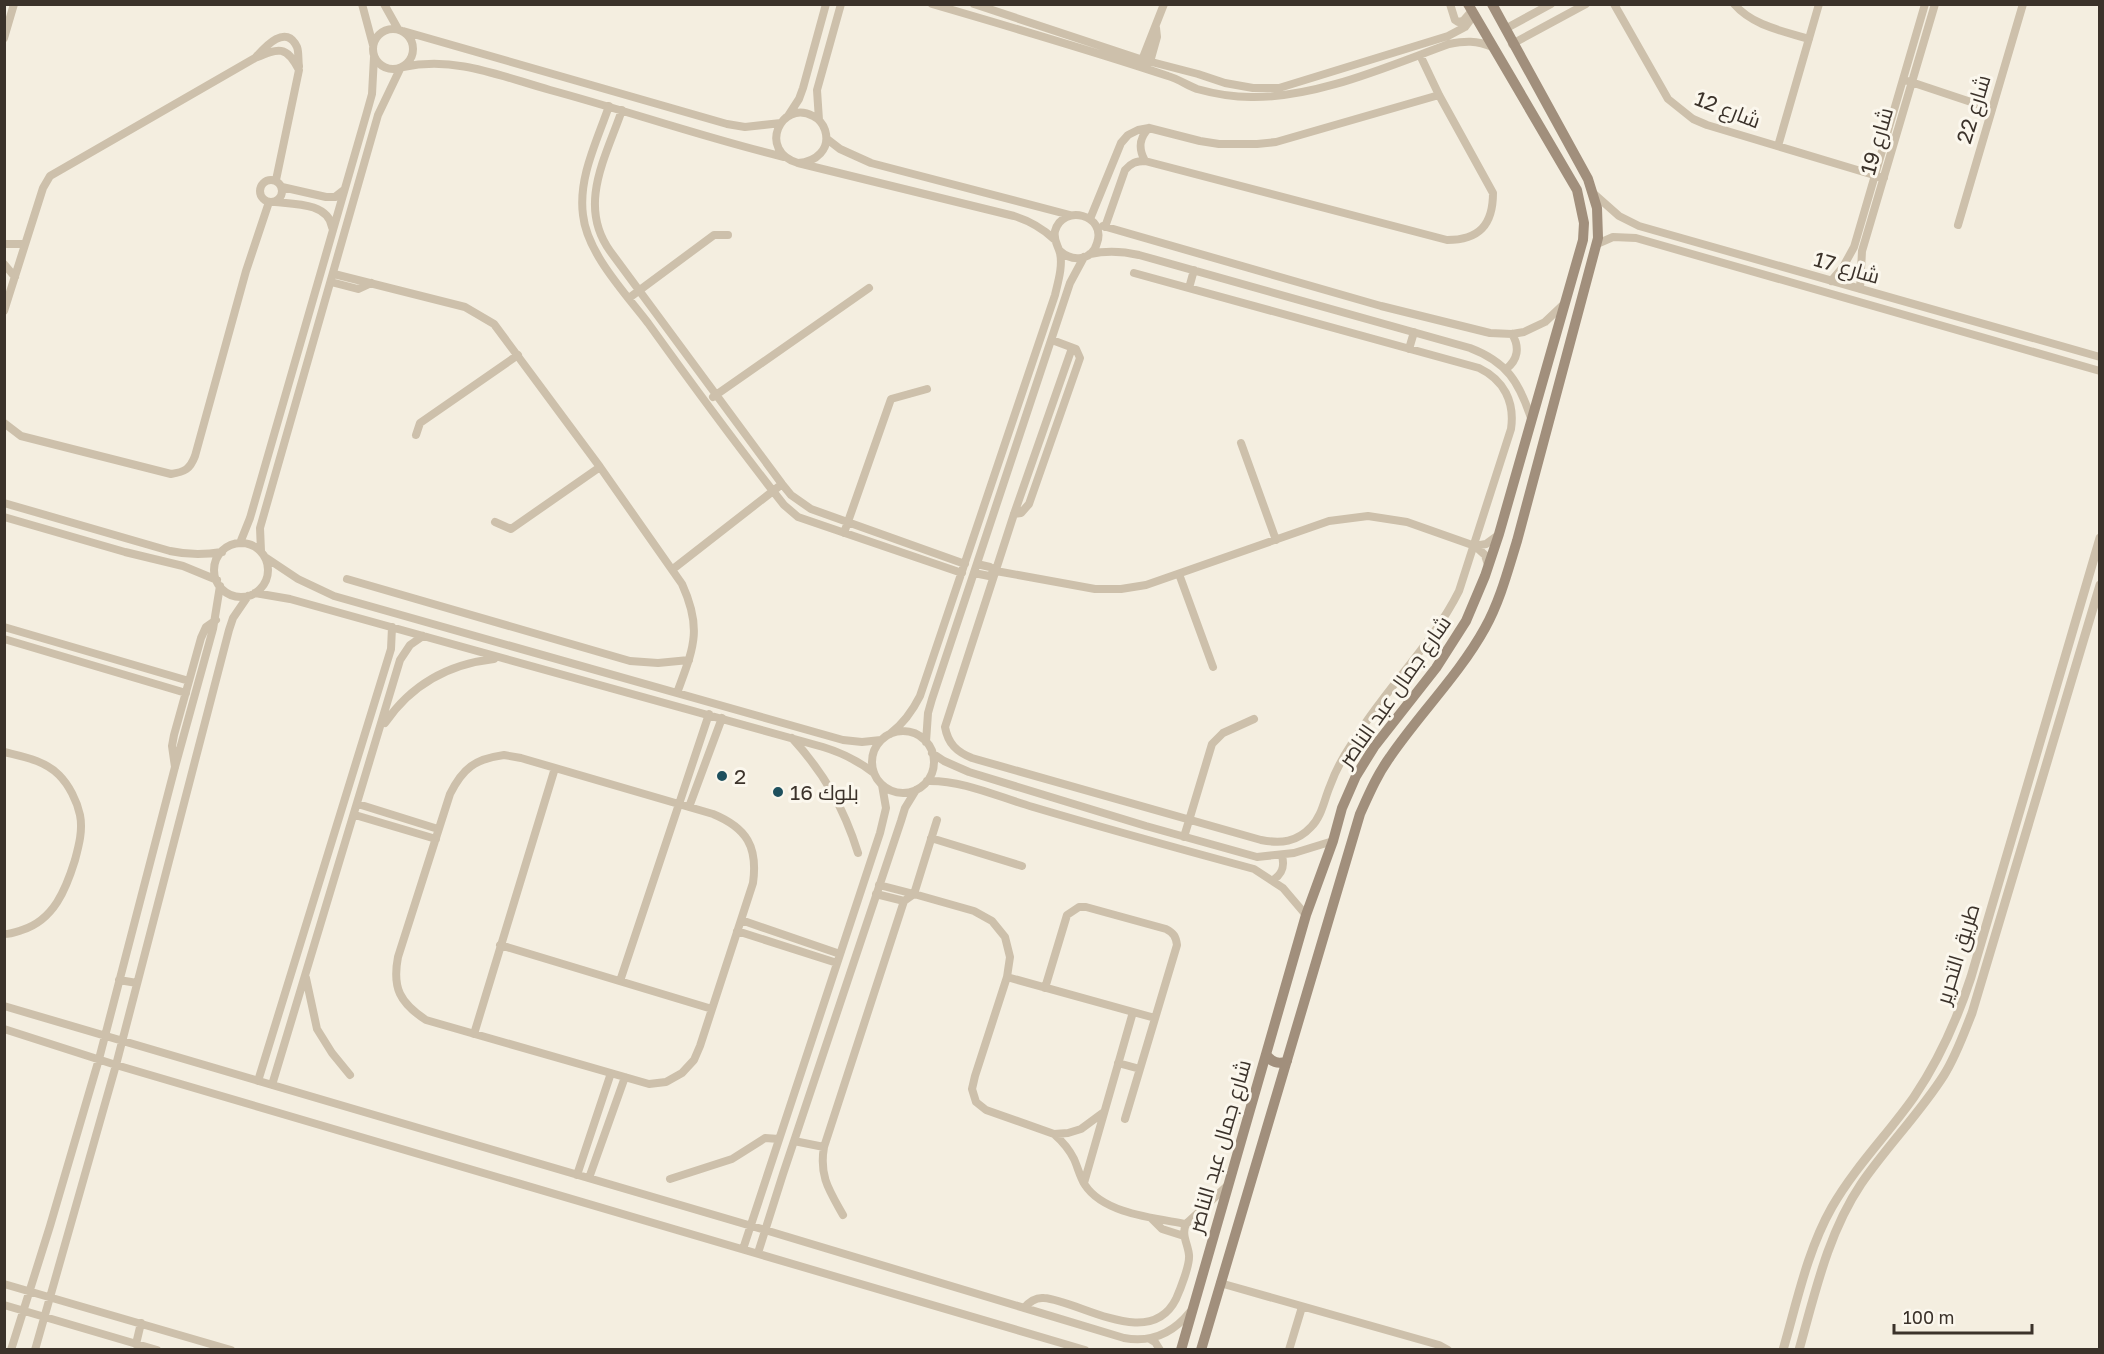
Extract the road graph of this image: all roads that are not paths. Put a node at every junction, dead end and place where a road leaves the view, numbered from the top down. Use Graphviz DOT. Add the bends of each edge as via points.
graph roads {
  1 [pos="14,4"];
  2 [pos="362,4"];
  3 [pos="384,4"];
  4 [pos="826,4"];
  5 [pos="841,4"];
  6 [pos="932,4"];
  7 [pos="974,4"];
  8 [pos="1164,4"];
  9 [pos="1450,4"];
  10 [pos="1492,4"];
  11 [pos="1551,4"];
  12 [pos="1586,4"];
  13 [pos="1614,4"];
  14 [pos="1734,4"];
  15 [pos="1819,4"];
  16 [pos="1924,4"];
  17 [pos="1935,4"];
  18 [pos="2023,4"];
  19 [pos="1471,10"];
  20 [pos="1505,29"];
  21 [pos="401,30"];
  22 [pos="4,38"];
  23 [pos="1809,39"];
  24 [pos="1448,40"];
  25 [pos="1512,44"];
  26 [pos="373,45"];
  27 [pos="1495,48"];
  28 [pos="1420,55"];
  29 [pos="374,57"];
  30 [pos="255,58"];
  31 [pos="1149,62"];
  32 [pos="1360,64"];
  33 [pos="401,68"];
  34 [pos="299,70"];
  35 [pos="1152,72"];
  36 [pos="1362,76"];
  37 [pos="1903,79"];
  38 [pos="1912,82"];
  39 [pos="1439,95"];
  40 [pos="609,106"];
  41 [pos="1992,109"];
  42 [pos="622,110"];
  43 [pos="784,120"];
  44 [pos="819,120"];
  45 [pos="1149,128"];
  46 [pos="827,139"];
  47 [pos="1778,146"];
  48 [pos="784,157"];
  49 [pos="1145,161"];
  50 [pos="798,164"];
  51 [pos="586,172"];
  52 [pos="599,176"];
  53 [pos="1875,176"];
  54 [pos="1884,178"];
  55 [pos="276,180"];
  56 [pos="282,187"];
  57 [pos="345,189"];
  58 [pos="1102,190"];
  59 [pos="1593,193"];
  60 [pos="1116,194"];
  61 [pos="272,202"];
  62 [pos="1070,215"];
  63 [pos="1092,220"];
  64 [pos="1629,222"];
  65 [pos="1958,225"];
  66 [pos="1105,227"];
  67 [pos="332,232"];
  68 [pos="728,236"];
  69 [pos="1633,237"];
  70 [pos="1054,239"];
  71 [pos="4,244"];
  72 [pos="26,244"];
  73 [pos="1597,244"];
  74 [pos="1060,251"];
  75 [pos="1087,256"];
  76 [pos="4,264"];
  77 [pos="1194,270"];
  78 [pos="1134,273"];
  79 [pos="15,277"];
  80 [pos="332,278"];
  81 [pos="1831,281"];
  82 [pos="869,288"];
  83 [pos="1189,288"];
  84 [pos="1860,289"];
  85 [pos="639,291"];
  86 [pos="629,298"];
  87 [pos="1563,305"];
  88 [pos="4,311"];
  89 [pos="1414,332"];
  90 [pos="1512,334"];
  91 [pos="1052,340"];
  92 [pos="1409,349"];
  93 [pos="518,355"];
  94 [pos="2100,357"];
  95 [pos="1506,369"];
  96 [pos="2100,371"];
  97 [pos="927,389"];
  98 [pos="715,396"];
  99 [pos="706,403"];
  100 [pos="1531,417"];
  101 [pos="4,423"];
  102 [pos="416,435"];
  103 [pos="1240,443"];
  104 [pos="600,467"];
  105 [pos="782,484"];
  106 [pos="772,491"];
  107 [pos="4,503"];
  108 [pos="4,517"];
  109 [pos="848,521"];
  110 [pos="495,522"];
  111 [pos="844,533"];
  112 [pos="1499,534"];
  113 [pos="2100,538"];
  114 [pos="1276,540"];
  115 [pos="240,543"];
  116 [pos="1475,546"];
  117 [pos="222,552"];
  118 [pos="263,554"];
  119 [pos="965,564"];
  120 [pos="977,564"];
  121 [pos="1488,567"];
  122 [pos="673,569"];
  123 [pos="996,571"];
  124 [pos="962,573"];
  125 [pos="974,573"];
  126 [pos="1179,573"];
  127 [pos="347,579"];
  128 [pos="218,583"];
  129 [pos="2100,585"];
  130 [pos="251,594"];
  131 [pos="216,620"];
  132 [pos="4,627"];
  133 [pos="392,627"];
  134 [pos="423,636"];
  135 [pos="4,639"];
  136 [pos="501,658"];
  137 [pos="689,660"];
  138 [pos="1213,667"];
  139 [pos="607,673"];
  140 [pos="189,681"];
  141 [pos="603,686"];
  142 [pos="186,693"];
  143 [pos="677,693"];
  144 [pos="709,714"];
  145 [pos="722,718"];
  146 [pos="1254,719"];
  147 [pos="380,729"];
  148 [pos="890,734"];
  149 [pos="792,738"];
  150 [pos="881,740"];
  151 [pos="926,742"];
  152 [pos="4,752"];
  153 [pos="932,753"];
  154 [pos="175,767"];
  155 [pos="555,768"];
  156 [pos="873,773"];
  157 [pos="927,782"];
  158 [pos="882,785"];
  159 [pos="916,790"];
  160 [pos="358,804"];
  161 [pos="678,804"];
  162 [pos="688,807"];
  163 [pos="355,815"];
  164 [pos="937,819"];
  165 [pos="1189,820"];
  166 [pos="438,829"];
  167 [pos="1184,837"];
  168 [pos="931,838"];
  169 [pos="436,839"];
  170 [pos="1333,841"];
  171 [pos="858,853"];
  172 [pos="1282,856"];
  173 [pos="1022,866"];
  174 [pos="1273,880"];
  175 [pos="879,885"];
  176 [pos="876,894"];
  177 [pos="914,894"];
  178 [pos="904,901"];
  179 [pos="1306,915"];
  180 [pos="741,920"];
  181 [pos="737,931"];
  182 [pos="4,934"];
  183 [pos="500,945"];
  184 [pos="840,954"];
  185 [pos="837,963"];
  186 [pos="305,975"];
  187 [pos="1007,977"];
  188 [pos="119,980"];
  189 [pos="620,981"];
  190 [pos="137,983"];
  191 [pos="1045,988"];
  192 [pos="4,1006"];
  193 [pos="712,1009"];
  194 [pos="1133,1012"];
  195 [pos="1155,1018"];
  196 [pos="4,1029"];
  197 [pos="474,1034"];
  198 [pos="105,1036"];
  199 [pos="272,1036"];
  200 [pos="286,1040"];
  201 [pos="122,1041"];
  202 [pos="1266,1054"];
  203 [pos="99,1059"];
  204 [pos="1287,1061"];
  205 [pos="1118,1063"];
  206 [pos="116,1065"];
  207 [pos="1140,1069"];
  208 [pos="611,1073"];
  209 [pos="350,1075"];
  210 [pos="625,1077"];
  211 [pos="258,1081"];
  212 [pos="272,1085"];
  213 [pos="1256,1090"];
  214 [pos="1277,1092"];
  215 [pos="1104,1112"];
  216 [pos="1125,1119"];
  217 [pos="1054,1134"];
  218 [pos="779,1138"];
  219 [pos="794,1141"];
  220 [pos="824,1147"];
  221 [pos="769,1169"];
  222 [pos="783,1174"];
  223 [pos="578,1175"];
  224 [pos="589,1178"];
  225 [pos="670,1179"];
  226 [pos="1084,1183"];
  227 [pos="1228,1185"];
  228 [pos="843,1215"];
  229 [pos="1152,1219"];
  230 [pos="1186,1224"];
  231 [pos="750,1226"];
  232 [pos="765,1230"];
  233 [pos="1184,1236"];
  234 [pos="743,1249"];
  235 [pos="758,1253"];
  236 [pos="1220,1283"];
  237 [pos="4,1284"];
  238 [pos="29,1292"];
  239 [pos="50,1297"];
  240 [pos="4,1305"];
  241 [pos="1302,1306"];
  242 [pos="1024,1308"];
  243 [pos="22,1310"];
  244 [pos="1191,1311"];
  245 [pos="44,1317"];
  246 [pos="141,1323"];
  247 [pos="1150,1339"];
  248 [pos="137,1347"];
  249 [pos="11,1350"];
  250 [pos="35,1350"];
  251 [pos="157,1350"];
  252 [pos="231,1350"];
  253 [pos="1085,1350"];
  254 [pos="1160,1350"];
  255 [pos="1181,1350"];
  256 [pos="1201,1350"];
  257 [pos="1289,1350"];
  258 [pos="1448,1350"];
  259 [pos="1783,1350"];
  260 [pos="1799,1350"];
  1 -- 22 [label="street"];
  2 -- 26 [label="street"];
  3 -- 21 [label="street"];
  4 -- 43 [label="street" via="803,88"];
  5 -- 44 [label="street" via="817,90"];
  6 -- 35 [label="street"];
  7 -- 31 [label="street"];
  8 -- 31 [label="street"];
  9 -- 19 [label="street" via="1458,22"];
  10 -- 20 [label="main road, شارع جمال عبد الناصر"];
  11 -- 20 [label="street"];
  12 -- 25 [label="street"];
  13 -- 47 [label="street, شارع 12" via="1659,85 1678,109 1707,125"];
  14 -- 23 [label="street" via="1757,23"];
  15 -- 23 [label="street"];
  16 -- 37 [label="street, شارع 19"];
  17 -- 38 [label="street, شارع 19"];
  18 -- 41 [label="street, شارع 22"];
  19 -- 24 [label="street" via="1465,27"];
  19 -- 27 [label="main road, شارع جمال عبد الناصر"];
  20 -- 25 [label="main road, شارع جمال عبد الناصر"];
  21 -- 26 [label="street" via="380,34"];
  21 -- 33 [label="street" via="410,37 413,54"];
  21 -- 43 [label="street" via="727,124 745,127"];
  23 -- 47 [label="street"];
  24 -- 27 [label="street" via="1473,41"];
  24 -- 28 [label="street"];
  24 -- 32 [label="street"];
  25 -- 59 [label="main road, شارع جمال عبد الناصر"];
  26 -- 29 [label="street"];
  27 -- 87 [label="main road, شارع جمال عبد الناصر" via="1570,174 1582,206 1583,240"];
  28 -- 36 [label="street"];
  28 -- 39 [label="street"];
  29 -- 33 [label="street" via="387,69"];
  29 -- 57 [label="street" via="372,94"];
  30 -- 34 [label="street" via="278,50 286,52"];
  30 -- 34 [label="street" via="274,39 283,37 297,48"];
  30 -- 72 [label="street" via="50,176"];
  31 -- 32 [label="street" via="1253,88 1280,88"];
  31 -- 35 [label="street"];
  32 -- 36 [label="street"];
  33 -- 40 [label="street" via="458,64"];
  33 -- 80 [label="street" via="378,115"];
  34 -- 55 [label="street"];
  35 -- 36 [label="street" via="1226,96 1253,97 1282,95"];
  37 -- 38 [label="street"];
  37 -- 53 [label="street, شارع 19"];
  38 -- 41 [label="street"];
  38 -- 54 [label="street, شارع 19"];
  39 -- 45 [label="street" via="1266,143 1219,144"];
  39 -- 49 [label="street" via="1492,193 1493,208 1487,223 1477,234 1462,240 1447,240"];
  40 -- 42 [label="street"];
  40 -- 51 [label="street"];
  41 -- 65 [label="street, شارع 22"];
  42 -- 48 [label="street"];
  42 -- 52 [label="street"];
  43 -- 44 [label="street" via="803,113"];
  43 -- 48 [label="street" via="776,136"];
  44 -- 46 [label="street"];
  45 -- 49 [label="street" via="1140,147"];
  45 -- 58 [label="street" via="1128,135 1120,143"];
  46 -- 50 [label="street" via="818,158"];
  46 -- 62 [label="street" via="871,163"];
  47 -- 53 [label="street, شارع 12"];
  48 -- 50 [label="street"];
  49 -- 60 [label="street" via="1137,161 1125,170"];
  50 -- 70 [label="street" via="1014,216 1029,221"];
  51 -- 52 [label="street"];
  51 -- 86 [label="street" via="581,203 587,233 593,248"];
  52 -- 85 [label="street" via="594,204 598,230"];
  53 -- 54 [label="street, شارع 12"];
  53 -- 81 [label="street, شارع 19" via="1854,247"];
  54 -- 84 [label="street, شارع 19" via="1862,251"];
  55 -- 56 [label="street"];
  55 -- 61 [label="street" via="266,181 260,188 261,197"];
  56 -- 57 [label="street" via="326,197 335,197"];
  56 -- 61 [label="street" via="282,194"];
  57 -- 67 [label="street"];
  58 -- 60 [label="street"];
  58 -- 63 [label="street"];
  59 -- 64 [label="street, شارع 17"];
  59 -- 73 [label="main road, شارع جمال عبد الناصر" via="1599,223"];
  60 -- 66 [label="street"];
  61 -- 67 [label="street" via="322,212 330,220"];
  61 -- 101 [label="street" via="245,273 195,456 184,472 171,474 21,436"];
  62 -- 63 [label="street"];
  62 -- 70 [label="street" via="1061,221"];
  63 -- 66 [label="street"];
  63 -- 75 [label="street" via="1099,238"];
  64 -- 69 [label="street"];
  64 -- 81 [label="street, شارع 17"];
  66 -- 90 [label="street" via="1381,306 1490,333"];
  67 -- 115 [label="street"];
  68 -- 85 [label="street" via="714,235"];
  69 -- 73 [label="street, شارع 17" via="1614,237"];
  69 -- 96 [label="street, شارع 17"];
  70 -- 74 [label="street"];
  71 -- 72 [label="street"];
  72 -- 79 [label="street"];
  73 -- 204 [label="main road, شارع جمال عبد الناصر" via="1503,586 1486,627 1373,785 1360,814"];
  74 -- 75 [label="street" via="1071,258"];
  74 -- 119 [label="street" via="1055,295"];
  75 -- 77 [label="street" via="1123,251"];
  75 -- 91 [label="street" via="1070,283"];
  76 -- 79 [label="street"];
  77 -- 83 [label="street"];
  77 -- 89 [label="street"];
  78 -- 83 [label="street"];
  79 -- 88 [label="street"];
  80 -- 93 [label="street" via="358,289 371,283 465,307 494,324"];
  80 -- 118 [label="street" via="260,528"];
  81 -- 84 [label="street, شارع 17"];
  82 -- 98 [label="street"];
  83 -- 92 [label="street"];
  84 -- 94 [label="street, شارع 17"];
  85 -- 86 [label="street"];
  85 -- 98 [label="street"];
  86 -- 99 [label="street"];
  87 -- 90 [label="street" via="1535,328"];
  87 -- 100 [label="main road, شارع جمال عبد الناصر"];
  89 -- 92 [label="street"];
  89 -- 95 [label="street" via="1484,353"];
  90 -- 95 [label="street" via="1517,353"];
  91 -- 120 [label="street"];
  91 -- 123 [label="street" via="1072,348"];
  92 -- 116 [label="street" via="1479,368 1499,383 1508,397 1511,429"];
  93 -- 102 [label="street" via="420,423"];
  93 -- 104 [label="street"];
  95 -- 100 [label="street" via="1522,391"];
  97 -- 109 [label="street" via="891,399"];
  98 -- 99 [label="street"];
  98 -- 105 [label="street"];
  99 -- 106 [label="street"];
  100 -- 112 [label="main road, شارع جمال عبد الناصر"];
  103 -- 114 [label="street"];
  104 -- 110 [label="street" via="511,529"];
  104 -- 122 [label="street"];
  105 -- 106 [label="street"];
  105 -- 109 [label="street" via="802,504"];
  106 -- 111 [label="street" via="798,517"];
  106 -- 122 [label="street"];
  107 -- 117 [label="street" via="170,551 204,555"];
  108 -- 128 [label="street" via="183,566"];
  109 -- 111 [label="street"];
  109 -- 119 [label="street"];
  111 -- 124 [label="street"];
  112 -- 116 [label="street" via="1486,544"];
  112 -- 121 [label="main road, شارع جمال عبد الناصر"];
  113 -- 259 [label="street, طريق التحرير" via="1956,1018 1925,1080 1831,1208 1809,1259"];
  114 -- 116 [label="street" via="1329,521 1368,516 1407,522"];
  114 -- 126 [label="street"];
  115 -- 117 [label="street"];
  115 -- 118 [label="street"];
  116 -- 121 [label="street" via="1485,555"];
  116 -- 165 [label="street" via="1448,614 1356,736 1330,784 1321,812 1303,835 1275,843"];
  117 -- 128 [label="street" via="216,560"];
  118 -- 130 [label="street" via="267,577 263,586"];
  118 -- 139 [label="street" via="298,579 334,596"];
  119 -- 124 [label="street"];
  120 -- 123 [label="street"];
  120 -- 125 [label="street"];
  121 -- 170 [label="main road, شارع جمال عبد الناصر" via="1466,621 1356,776"];
  122 -- 137 [label="street" via="692,604 695,626"];
  123 -- 125 [label="street" via="989,576"];
  123 -- 126 [label="street" via="1095,589 1146,585"];
  123 -- 165 [label="street" via="945,728 954,747 972,758"];
  124 -- 148 [label="street" via="920,696 903,724"];
  125 -- 151 [label="street" via="932,699"];
  126 -- 138 [label="street"];
  127 -- 137 [label="street" via="630,661"];
  128 -- 130 [label="street" via="227,593"];
  128 -- 131 [label="street"];
  129 -- 260 [label="street, طريق التحرير" via="1972,1013 1945,1073 1861,1184 1846,1211 1831,1244"];
  130 -- 133 [label="street" via="290,599"];
  130 -- 190 [label="street" via="229,630"];
  131 -- 140 [label="street" via="203,632"];
  131 -- 154 [label="street"];
  132 -- 140 [label="street"];
  133 -- 134 [label="street"];
  133 -- 199 [label="street" via="391,649"];
  134 -- 136 [label="street"];
  134 -- 147 [label="street" via="410,645 400,660"];
  135 -- 142 [label="street"];
  136 -- 141 [label="street"];
  136 -- 147 [label="street" via="469,663 431,678 394,709"];
  137 -- 143 [label="street"];
  139 -- 141 [label="street"];
  139 -- 143 [label="street"];
  140 -- 142 [label="street"];
  141 -- 144 [label="street"];
  142 -- 154 [label="street" via="172,746"];
  143 -- 150 [label="street" via="843,740"];
  144 -- 145 [label="street"];
  144 -- 161 [label="street"];
  145 -- 149 [label="street"];
  145 -- 162 [label="street"];
  146 -- 165 [label="street" via="1215,740"];
  147 -- 160 [label="street"];
  148 -- 150 [label="street"];
  148 -- 151 [label="street" via="909,732"];
  149 -- 156 [label="street" via="841,752"];
  149 -- 171 [label="street" via="835,795"];
  150 -- 156 [label="street" via="872,756"];
  151 -- 153 [label="street"];
  152 -- 182 [label="street" via="39,761 59,775 73,794 80,816 81,840 60,900 28,928"];
  153 -- 157 [label="street" via="933,768"];
  153 -- 167 [label="street" via="969,772"];
  154 -- 188 [label="street"];
  155 -- 161 [label="street"];
  155 -- 166 [label="street" via="504,755 486,758 458,778"];
  155 -- 183 [label="street"];
  156 -- 158 [label="street"];
  157 -- 159 [label="street"];
  157 -- 174 [label="street" via="954,782 1254,869"];
  158 -- 159 [label="street" via="896,793"];
  158 -- 184 [label="street" via="884,816"];
  159 -- 175 [label="street" via="905,808"];
  160 -- 163 [label="street"];
  160 -- 166 [label="street"];
  161 -- 162 [label="street"];
  161 -- 189 [label="street"];
  162 -- 180 [label="street" via="729,821 743,832 752,848 756,865"];
  163 -- 169 [label="street"];
  163 -- 186 [label="street"];
  164 -- 168 [label="street"];
  165 -- 167 [label="street"];
  166 -- 169 [label="street"];
  167 -- 172 [label="street" via="1257,857"];
  168 -- 173 [label="street"];
  168 -- 177 [label="street"];
  169 -- 197 [label="street" via="395,973 399,993 410,1010 426,1020"];
  170 -- 172 [label="street"];
  170 -- 179 [label="main road, شارع جمال عبد الناصر"];
  172 -- 174 [label="street" via="1283,870"];
  174 -- 179 [label="street"];
  175 -- 176 [label="street"];
  175 -- 177 [label="street"];
  176 -- 178 [label="street"];
  176 -- 219 [label="street"];
  177 -- 178 [label="street"];
  177 -- 187 [label="street" via="974,911 992,921 1005,937 1010,957"];
  178 -- 220 [label="street"];
  179 -- 202 [label="main road, شارع جمال عبد الناصر"];
  180 -- 181 [label="street"];
  180 -- 184 [label="street"];
  181 -- 185 [label="street"];
  181 -- 193 [label="street"];
  183 -- 189 [label="street"];
  183 -- 197 [label="street"];
  184 -- 185 [label="street"];
  185 -- 218 [label="street"];
  186 -- 200 [label="street"];
  186 -- 209 [label="street" via="317,1029"];
  187 -- 191 [label="street"];
  187 -- 217 [label="street" via="972,1089 976,1102 986,1110"];
  188 -- 190 [label="street"];
  188 -- 198 [label="street"];
  189 -- 193 [label="street"];
  190 -- 201 [label="street"];
  191 -- 194 [label="street"];
  191 -- 195 [label="street" via="1067,915 1079,907 1166,929 1172,932 1177,945"];
  192 -- 198 [label="street"];
  193 -- 210 [label="street" via="694,1060 682,1073 666,1082 649,1084"];
  194 -- 195 [label="street"];
  194 -- 205 [label="street"];
  195 -- 207 [label="street"];
  196 -- 203 [label="street"];
  197 -- 208 [label="street"];
  198 -- 201 [label="street"];
  198 -- 203 [label="street"];
  199 -- 200 [label="street"];
  199 -- 211 [label="street"];
  200 -- 212 [label="street"];
  201 -- 206 [label="street"];
  201 -- 211 [label="street"];
  202 -- 204 [label="main road" via="1276,1063"];
  202 -- 213 [label="main road, شارع جمال عبد الناصر"];
  203 -- 206 [label="street"];
  203 -- 238 [label="street"];
  204 -- 214 [label="main road, شارع جمال عبد الناصر"];
  205 -- 207 [label="street"];
  205 -- 215 [label="street"];
  206 -- 234 [label="street"];
  206 -- 239 [label="street"];
  207 -- 216 [label="street"];
  208 -- 210 [label="street"];
  208 -- 223 [label="street"];
  210 -- 224 [label="street"];
  211 -- 212 [label="street"];
  212 -- 223 [label="street"];
  213 -- 214 [label="main road" via="1269,1088"];
  213 -- 227 [label="main road, شارع جمال عبد الناصر"];
  214 -- 236 [label="main road, شارع جمال عبد الناصر"];
  215 -- 217 [label="street" via="1081,1129"];
  215 -- 226 [label="street"];
  217 -- 226 [label="street" via="1073,1158"];
  218 -- 221 [label="street"];
  218 -- 225 [label="street" via="765,1138 732,1159"];
  219 -- 220 [label="street"];
  219 -- 222 [label="street"];
  220 -- 228 [label="street" via="821,1163 825,1180"];
  221 -- 222 [label="street"];
  221 -- 231 [label="street"];
  222 -- 232 [label="street"];
  223 -- 224 [label="street"];
  224 -- 231 [label="street"];
  226 -- 229 [label="street" via="1100,1200"];
  227 -- 230 [label="street"];
  227 -- 244 [label="main road, شارع جمال عبد الناصر"];
  229 -- 230 [label="street"];
  229 -- 233 [label="street" via="1162,1229"];
  230 -- 233 [label="street"];
  231 -- 232 [label="street"];
  231 -- 234 [label="street"];
  232 -- 235 [label="street"];
  232 -- 242 [label="street"];
  233 -- 242 [label="street" via="1189,1259 1176,1298 1168,1310 1152,1319 1119,1321 1045,1298 1031,1301"];
  234 -- 235 [label="street"];
  235 -- 253 [label="street"];
  236 -- 241 [label="street"];
  236 -- 256 [label="main road, شارع جمال عبد الناصر"];
  237 -- 238 [label="street"];
  238 -- 239 [label="street"];
  238 -- 243 [label="street"];
  239 -- 245 [label="street"];
  239 -- 246 [label="street"];
  240 -- 243 [label="street"];
  241 -- 257 [label="street"];
  241 -- 258 [label="street"];
  242 -- 247 [label="street" via="1124,1338"];
  243 -- 245 [label="street"];
  243 -- 249 [label="street"];
  244 -- 247 [label="street" via="1173,1329"];
  244 -- 255 [label="main road, شارع جمال عبد الناصر"];
  245 -- 248 [label="street"];
  245 -- 250 [label="street"];
  246 -- 248 [label="street"];
  246 -- 252 [label="street"];
  247 -- 254 [label="street"];
  248 -- 251 [label="street"];
}
